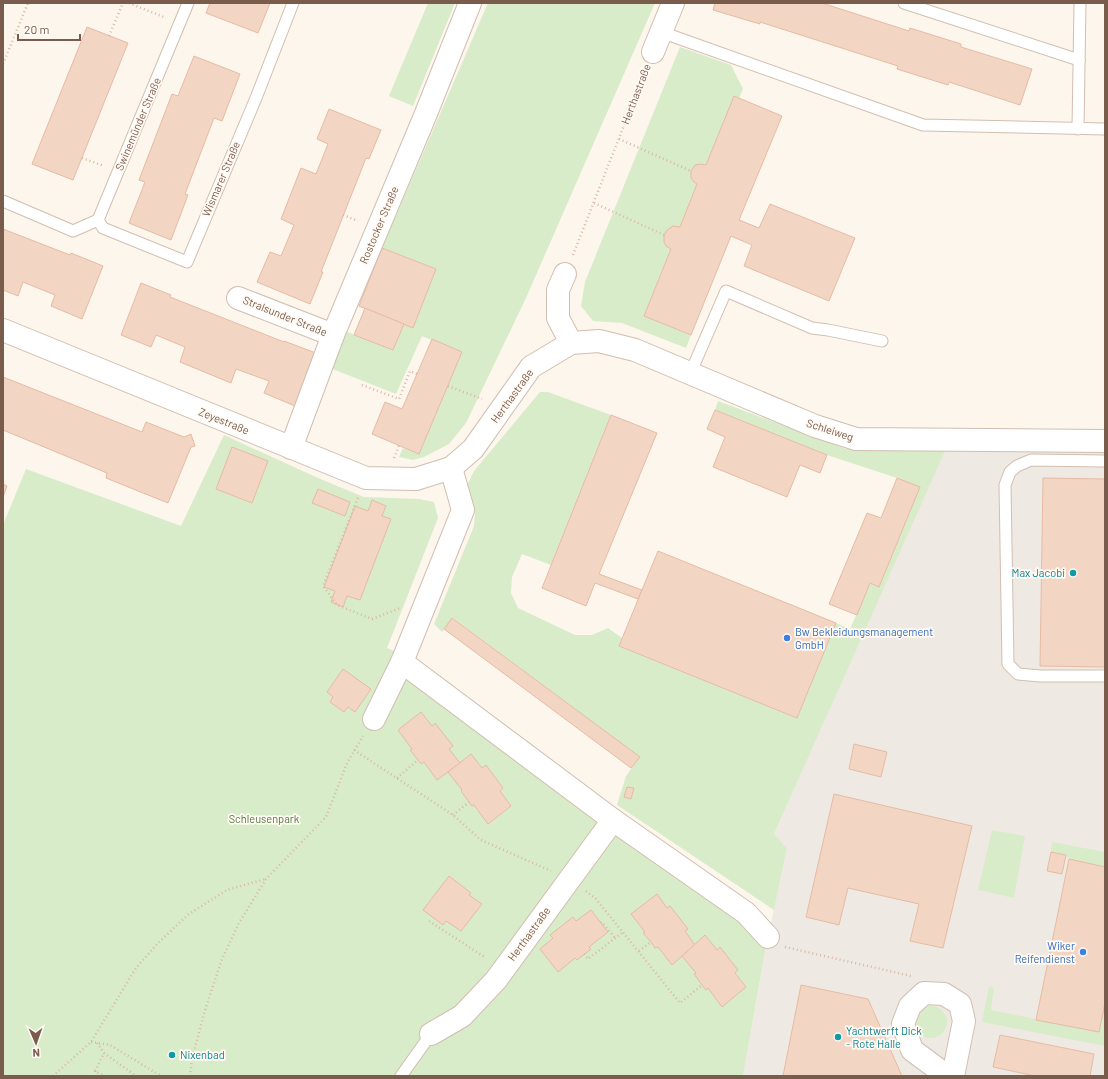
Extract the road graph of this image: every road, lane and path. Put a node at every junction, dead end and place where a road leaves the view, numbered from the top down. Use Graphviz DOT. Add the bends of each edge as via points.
graph roads {
  1 [pos="28,3"];
  2 [pos="123,3"];
  3 [pos="129,3"];
  4 [pos="188,3"];
  5 [pos="293,3"];
  6 [pos="470,3"];
  7 [pos="674,3"];
  8 [pos="904,3"];
  9 [pos="1080,3"];
  10 [pos="179,24"];
  11 [pos="661,32"];
  12 [pos="109,36"];
  13 [pos="653,52"];
  14 [pos="1079,60"];
  15 [pos="3,64"];
  16 [pos="1078,129"];
  17 [pos="1105,129"];
  18 [pos="619,138"];
  19 [pos="82,158"];
  20 [pos="691,171"];
  21 [pos="118,172"];
  22 [pos="3,201"];
  23 [pos="594,203"];
  24 [pos="98,220"];
  25 [pos="664,235"];
  26 [pos="565,274"];
  27 [pos="238,298"];
  28 [pos="3,330"];
  29 [pos="333,336"];
  30 [pos="882,341"];
  31 [pos="571,343"];
  32 [pos="417,374"];
  33 [pos="690,374"];
  34 [pos="362,385"];
  35 [pos="448,386"];
  36 [pos="503,408"];
  37 [pos="1105,441"];
  38 [pos="399,445"];
  39 [pos="291,448"];
  40 [pos="1105,461"];
  41 [pos="392,462"];
  42 [pos="451,468"];
  43 [pos="366,478"];
  44 [pos="419,621"];
  45 [pos="402,662"];
  46 [pos="1105,676"];
  47 [pos="369,726"];
  48 [pos="354,750"];
  49 [pos="418,760"];
  50 [pos="397,778"];
  51 [pos="469,802"];
  52 [pos="453,815"];
  53 [pos="613,820"];
  54 [pos="537,865"];
  55 [pos="266,879"];
  56 [pos="570,880"];
  57 [pos="429,921"];
  58 [pos="601,923"];
  59 [pos="623,932"];
  60 [pos="615,938"];
  61 [pos="651,942"];
  62 [pos="775,942"];
  63 [pos="639,951"];
  64 [pos="584,954"];
  65 [pos="504,969"];
  66 [pos="702,985"];
  67 [pos="946,986"];
  68 [pos="431,1034"];
  69 [pos="90,1042"];
  70 [pos="97,1043"];
  71 [pos="104,1053"];
  72 [pos="95,1071"];
  73 [pos="53,1076"];
  74 [pos="96,1076"];
  75 [pos="104,1076"];
  76 [pos="136,1076"];
  77 [pos="161,1076"];
  78 [pos="190,1076"];
  79 [pos="401,1076"];
  80 [pos="943,1076"];
  81 [pos="953,1076"];
  1 -- 15 [label="path"];
  2 -- 12 [label="path"];
  3 -- 10 [label="path"];
  4 -- 10 [label="lane, Swinemünder Straße"];
  5 -- 24 [label="lane, Wismarer Straße" via="256,98 186,262 103,228"];
  6 -- 29 [label="street, Rostocker Straße"];
  7 -- 11 [label="street, Herthastraße"];
  8 -- 14 [label="lane"];
  9 -- 14 [label="lane"];
  10 -- 21 [label="lane, Swinemünder Straße"];
  11 -- 13 [label="street, Herthastraße"];
  11 -- 16 [label="lane" via="923,125"];
  13 -- 18 [label="path, Herthastraße"];
  14 -- 16 [label="lane"];
  16 -- 17 [label="lane"];
  18 -- 20 [label="path"];
  18 -- 23 [label="path, Herthastraße"];
  19 -- 21 [label="path"];
  21 -- 24 [label="lane, Swinemünder Straße"];
  22 -- 24 [label="lane" via="73,231"];
  23 -- 25 [label="path"];
  23 -- 26 [label="path, Herthastraße"];
  26 -- 31 [label="street" via="558,290 558,318"];
  27 -- 29 [label="street, Stralsunder Straße"];
  28 -- 39 [label="street, Zeyestraße"];
  29 -- 39 [label="street, Rostocker Straße"];
  30 -- 33 [label="lane" via="812,328 726,292"];
  31 -- 33 [label="street, Schleiweg" via="599,341 635,350"];
  31 -- 36 [label="street, Herthastraße" via="531,367"];
  32 -- 34 [label="path" via="410,371 399,399"];
  33 -- 37 [label="street, Schleiweg" via="815,426 856,439"];
  35 -- 36 [label="path"];
  36 -- 42 [label="street, Herthastraße" via="473,449"];
  38 -- 41 [label="path"];
  39 -- 43 [label="street, Zeyestraße"];
  40 -- 46 [label="lane" via="1031,460 1010,472 1005,485 1008,664 1018,674"];
  42 -- 43 [label="street, Zeyestraße" via="416,479"];
  42 -- 44 [label="street" via="463,510"];
  43 -- 44 [label="path" via="323,586 337,605 372,619 400,608"];
  44 -- 45 [label="street"];
  45 -- 47 [label="street"];
  45 -- 53 [label="street"];
  47 -- 48 [label="path"];
  48 -- 50 [label="path"];
  48 -- 55 [label="path" via="326,817"];
  49 -- 50 [label="path"];
  50 -- 52 [label="path"];
  51 -- 52 [label="path"];
  52 -- 54 [label="path" via="481,840"];
  53 -- 56 [label="street, Herthastraße"];
  53 -- 62 [label="street" via="746,913"];
  55 -- 69 [label="path" via="227,890 189,914 136,968"];
  55 -- 78 [label="path" via="239,923 222,959 205,1010"];
  56 -- 59 [label="path" via="596,898"];
  56 -- 65 [label="street, Herthastraße"];
  57 -- 65 [label="path"];
  58 -- 60 [label="path"];
  59 -- 60 [label="path"];
  59 -- 63 [label="path"];
  60 -- 64 [label="path" via="588,959"];
  61 -- 63 [label="path"];
  62 -- 67 [label="path"];
  63 -- 66 [label="path" via="680,1003"];
  65 -- 68 [label="street, Herthastraße" via="462,1016"];
  67 -- 80 [label="street" via="924,993 910,1006 903,1024 912,1050 939,1070"];
  67 -- 81 [label="street" via="960,1004 964,1021"];
  68 -- 79 [label="lane"];
  69 -- 70 [label="path"];
  69 -- 73 [label="path"];
  70 -- 71 [label="path"];
  70 -- 77 [label="path" via="110,1045"];
  71 -- 72 [label="path"];
  71 -- 76 [label="path"];
  72 -- 74 [label="path"];
  72 -- 75 [label="path"];
}
